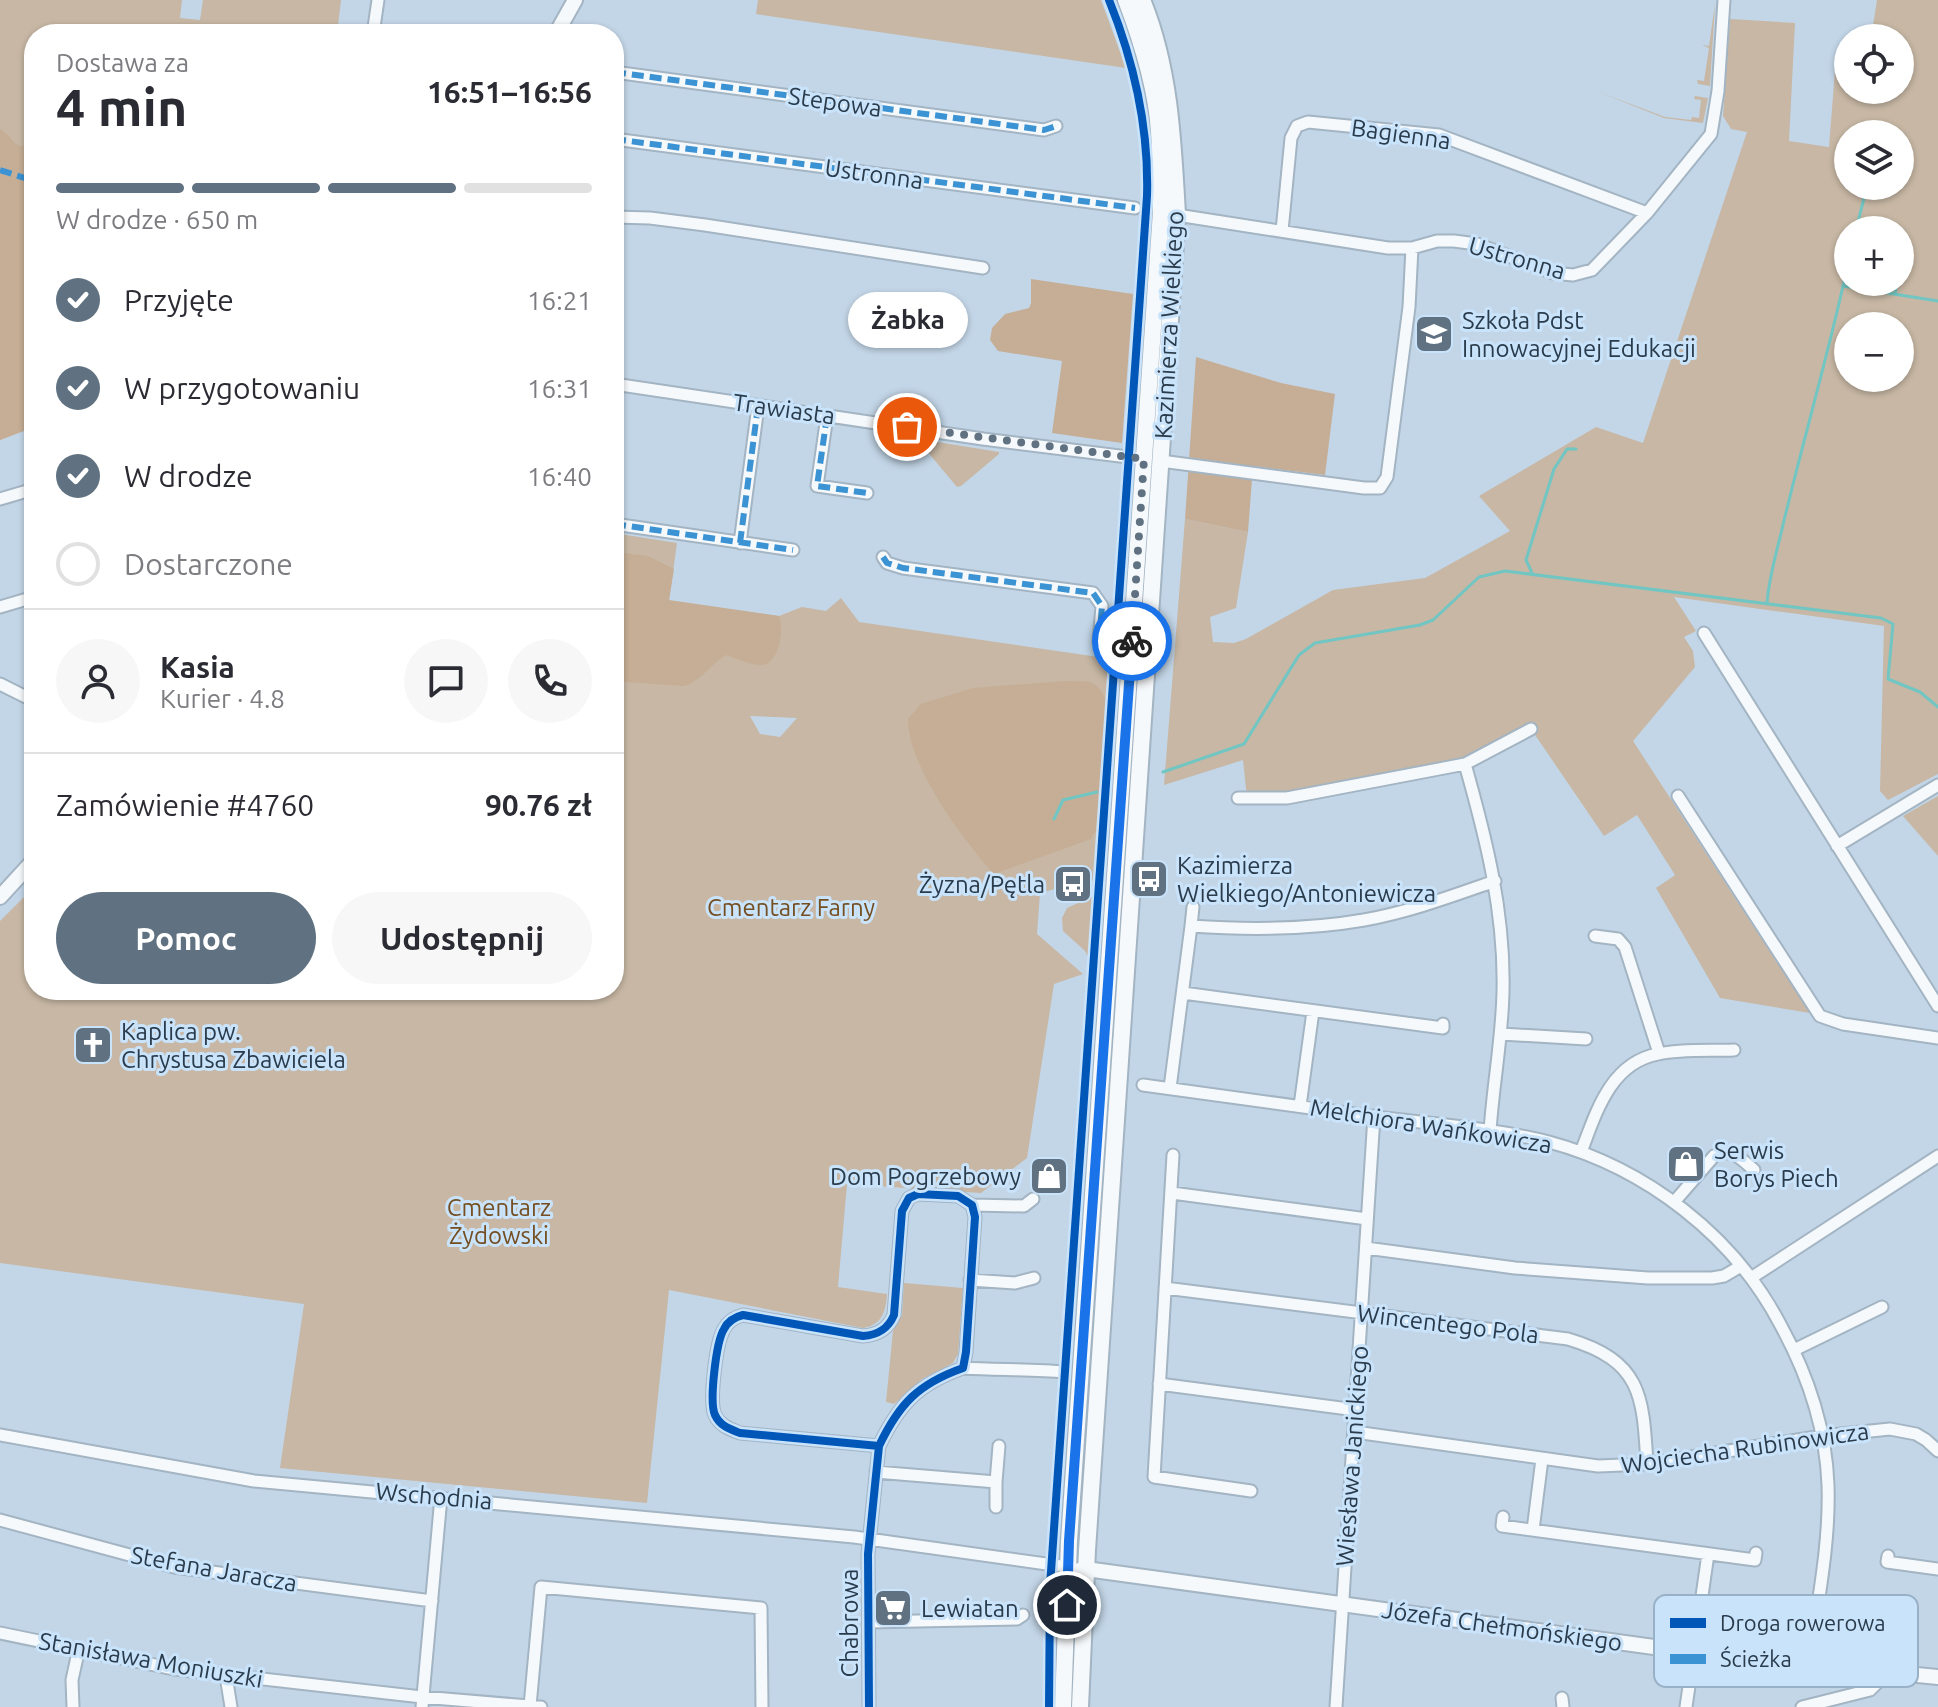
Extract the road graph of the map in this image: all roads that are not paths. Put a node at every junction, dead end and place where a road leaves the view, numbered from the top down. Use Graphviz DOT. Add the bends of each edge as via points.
graph roads {
  1 [pos="378,0"];
  2 [pos="575,0"];
  3 [pos="1126,0"];
  4 [pos="1142,0"];
  5 [pos="1724,0"];
  6 [pos="374,24"];
  7 [pos="562,24"];
  8 [pos="624,73"];
  9 [pos="1056,126"];
  10 [pos="624,140"];
  11 [pos="1135,208"];
  12 [pos="1647,213"];
  13 [pos="1177,215"];
  14 [pos="624,217"];
  15 [pos="1282,231"];
  16 [pos="1412,248"];
  17 [pos="983,268"];
  18 [pos="624,386"];
  19 [pos="758,406"];
  20 [pos="827,416"];
  21 [pos="1153,460"];
  22 [pos="24,492"];
  23 [pos="867,493"];
  24 [pos="0,499"];
  25 [pos="624,526"];
  26 [pos="740,543"];
  27 [pos="793,550"];
  28 [pos="883,557"];
  29 [pos="1144,586"];
  30 [pos="24,600"];
  31 [pos="0,607"];
  32 [pos="1704,633"];
  33 [pos="1099,642"];
  34 [pos="0,684"];
  35 [pos="24,696"];
  36 [pos="1531,729"];
  37 [pos="1465,764"];
  38 [pos="1938,785"];
  39 [pos="1678,796"];
  40 [pos="1238,798"];
  41 [pos="1837,846"];
  42 [pos="24,871"];
  43 [pos="1495,881"];
  44 [pos="1115,892"];
  45 [pos="0,897"];
  46 [pos="1132,898"];
  47 [pos="1193,907"];
  48 [pos="1191,926"];
  49 [pos="1595,936"];
  50 [pos="1183,993"];
  51 [pos="1938,1006"];
  52 [pos="1313,1011"];
  53 [pos="1443,1024"];
  54 [pos="1501,1034"];
  55 [pos="1938,1038"];
  56 [pos="1586,1039"];
  57 [pos="1734,1050"];
  58 [pos="1659,1053"];
  59 [pos="1143,1085"];
  60 [pos="1170,1088"];
  61 [pos="1300,1106"];
  62 [pos="1374,1116"];
  63 [pos="1490,1131"];
  64 [pos="1581,1152"];
  65 [pos="1173,1155"];
  66 [pos="1938,1156"];
  67 [pos="1754,1170"];
  68 [pos="1172,1193"];
  69 [pos="1033,1199"];
  70 [pos="1675,1201"];
  71 [pos="972,1205"];
  72 [pos="1367,1219"];
  73 [pos="1366,1248"];
  74 [pos="1741,1266"];
  75 [pos="1034,1278"];
  76 [pos="1751,1278"];
  77 [pos="970,1280"];
  78 [pos="1165,1288"];
  79 [pos="1882,1307"];
  80 [pos="1363,1312"];
  81 [pos="1794,1350"];
  82 [pos="963,1368"];
  83 [pos="1065,1372"];
  84 [pos="1159,1384"];
  85 [pos="1356,1410"];
  86 [pos="1355,1432"];
  87 [pos="0,1435"];
  88 [pos="1822,1436"];
  89 [pos="1076,1442"];
  90 [pos="1094,1444"];
  91 [pos="879,1446"];
  92 [pos="999,1446"];
  93 [pos="1938,1451"];
  94 [pos="1542,1459"];
  95 [pos="1647,1464"];
  96 [pos="876,1472"];
  97 [pos="996,1482"];
  98 [pos="1251,1491"];
  99 [pos="441,1497"];
  100 [pos="996,1507"];
  101 [pos="1503,1517"];
  102 [pos="0,1520"];
  103 [pos="1533,1530"];
  104 [pos="870,1539"];
  105 [pos="1756,1553"];
  106 [pos="1708,1554"];
  107 [pos="1888,1556"];
  108 [pos="1086,1569"];
  109 [pos="1938,1569"];
  110 [pos="1068,1571"];
  111 [pos="1702,1595"];
  112 [pos="1819,1595"];
  113 [pos="432,1601"];
  114 [pos="1341,1604"];
  115 [pos="1023,1615"];
  116 [pos="869,1622"];
  117 [pos="0,1633"];
  118 [pos="1654,1647"];
  119 [pos="79,1648"];
  120 [pos="1918,1674"];
  121 [pos="226,1676"];
  122 [pos="1938,1677"];
  123 [pos="1873,1687"];
  124 [pos="422,1702"];
  125 [pos="530,1706"];
  126 [pos="1686,1706"];
  127 [pos="73,1707"];
  128 [pos="231,1707"];
  129 [pos="541,1707"];
  130 [pos="762,1707"];
  131 [pos="869,1707"];
  132 [pos="1063,1707"];
  133 [pos="1080,1707"];
  134 [pos="1336,1707"];
  135 [pos="1693,1707"];
  136 [pos="1802,1707"];
  1 -- 6 [label="street"];
  2 -- 7 [label="street"];
  3 -- 21 [label="main road, Kazimierza Wielkiego" via="1149,74 1159,130"];
  4 -- 13 [label="main road, Kazimierza Wielkiego" via="1173,127"];
  5 -- 12 [label="street, Ustronna" via="1711,134"];
  8 -- 9 [label="street, Stepowa" via="1044,130"];
  10 -- 11 [label="street, Ustronna"];
  12 -- 15 [label="street, Bagienna" via="1439,135 1308,122 1297,126 1291,138"];
  12 -- 16 [label="street, Ustronna" via="1602,262 1573,275 1553,273 1477,244 1437,241"];
  13 -- 15 [label="street, Ustronna"];
  13 -- 21 [label="main road, Kazimierza Wielkiego"];
  14 -- 17 [label="street" via="758,232"];
  15 -- 16 [label="street, Ustronna"];
  16 -- 21 [label="street, Trawiasta" via="1387,477 1380,488"];
  18 -- 19 [label="street, Trawiasta"];
  19 -- 20 [label="street, Trawiasta"];
  19 -- 26 [label="street"];
  20 -- 21 [label="street, Trawiasta"];
  20 -- 23 [label="street" via="817,486"];
  21 -- 29 [label="main road, Kazimierza Wielkiego"];
  22 -- 24 [label="street"];
  25 -- 26 [label="street"];
  26 -- 27 [label="street"];
  28 -- 33 [label="street" via="903,568 1093,593 1102,606"];
  29 -- 44 [label="main road, Kazimierza Wielkiego"];
  29 -- 46 [label="main road, Kazimierza Wielkiego"];
  30 -- 31 [label="street"];
  32 -- 41 [label="street"];
  34 -- 35 [label="street"];
  36 -- 37 [label="street"];
  37 -- 40 [label="street" via="1287,798"];
  37 -- 43 [label="street"];
  38 -- 41 [label="street"];
  39 -- 55 [label="street" via="1820,1016"];
  41 -- 51 [label="street"];
  42 -- 45 [label="street"];
  43 -- 48 [label="street" via="1365,920 1273,929"];
  43 -- 54 [label="street" via="1503,962"];
  44 -- 46 [label="main road"];
  44 -- 89 [label="main road, Kazimierza Wielkiego"];
  46 -- 90 [label="main road, Kazimierza Wielkiego"];
  47 -- 48 [label="street"];
  48 -- 50 [label="street"];
  49 -- 58 [label="street" via="1618,939 1625,947"];
  50 -- 52 [label="street"];
  50 -- 60 [label="street"];
  52 -- 53 [label="street"];
  52 -- 61 [label="street"];
  54 -- 56 [label="street"];
  54 -- 63 [label="street"];
  57 -- 58 [label="street"];
  58 -- 64 [label="street" via="1612,1083"];
  59 -- 60 [label="street, Melchiora Wańkowicza"];
  60 -- 61 [label="street, Melchiora Wańkowicza"];
  61 -- 62 [label="street, Melchiora Wańkowicza"];
  62 -- 63 [label="street, Melchiora Wańkowicza"];
  62 -- 72 [label="street, Wiesława Janickiego"];
  63 -- 64 [label="street, Melchiora Wańkowicza"];
  64 -- 70 [label="street, Melchiora Wańkowicza"];
  65 -- 68 [label="street"];
  66 -- 76 [label="street"];
  67 -- 70 [label="street" via="1733,1153 1722,1152"];
  68 -- 72 [label="street"];
  68 -- 78 [label="street"];
  69 -- 71 [label="street" via="1024,1206"];
  70 -- 74 [label="street, Melchiora Wańkowicza"];
  71 -- 77 [label="street"];
  71 -- 91 [label="street" via="947,1194 909,1198 902,1211 894,1315 879,1333 863,1336 743,1315 723,1329 712,1399 723,1426 740,1433"];
  72 -- 73 [label="street, Wiesława Janickiego"];
  73 -- 74 [label="street" via="1530,1270 1648,1278 1712,1278"];
  73 -- 80 [label="street, Wiesława Janickiego"];
  74 -- 76 [label="street, Melchiora Wańkowicza"];
  75 -- 77 [label="street" via="1015,1283"];
  76 -- 81 [label="street, Melchiora Wańkowicza"];
  77 -- 82 [label="street"];
  78 -- 80 [label="street, Wincentego Pola"];
  78 -- 84 [label="street"];
  79 -- 81 [label="street"];
  80 -- 85 [label="street, Wiesława Janickiego"];
  80 -- 95 [label="street, Wincentego Pola" via="1591,1346 1621,1366 1634,1384 1642,1405"];
  81 -- 88 [label="street, Melchiora Wańkowicza"];
  82 -- 83 [label="street"];
  82 -- 91 [label="street" via="908,1399"];
  84 -- 85 [label="street"];
  84 -- 98 [label="street" via="1154,1477"];
  85 -- 86 [label="street, Wiesława Janickiego"];
  86 -- 94 [label="street, Wojciecha Rubinowicza"];
  86 -- 114 [label="street, Wiesława Janickiego"];
  87 -- 99 [label="street, Wschodnia" via="254,1481"];
  88 -- 93 [label="street, Wojciecha Rubinowicza" via="1906,1431"];
  88 -- 95 [label="street, Wojciecha Rubinowicza"];
  88 -- 112 [label="street, Melchiora Wańkowicza" via="1829,1520"];
  89 -- 90 [label="main road"];
  89 -- 110 [label="main road, Kazimierza Wielkiego"];
  90 -- 108 [label="main road, Kazimierza Wielkiego"];
  91 -- 96 [label="street, Chabrowa"];
  92 -- 97 [label="street"];
  94 -- 95 [label="street, Wojciecha Rubinowicza" via="1598,1466"];
  94 -- 103 [label="street"];
  96 -- 97 [label="street"];
  96 -- 104 [label="street, Chabrowa"];
  97 -- 100 [label="street"];
  99 -- 104 [label="street, Wschodnia"];
  99 -- 113 [label="street"];
  101 -- 103 [label="street" via="1502,1526"];
  102 -- 113 [label="street, Stefana Jaracza" via="174,1567"];
  103 -- 106 [label="street"];
  104 -- 110 [label="street, Józefa Chełmońskiego"];
  104 -- 116 [label="street, Chabrowa"];
  105 -- 106 [label="street" via="1755,1560"];
  106 -- 111 [label="street"];
  107 -- 109 [label="street" via="1887,1562"];
  108 -- 110 [label="street, Józefa Chełmońskiego"];
  108 -- 114 [label="street, Józefa Chełmońskiego"];
  108 -- 133 [label="main road, Kazimierza Wielkiego"];
  110 -- 132 [label="main road, Kazimierza Wielkiego"];
  113 -- 124 [label="street"];
  114 -- 118 [label="street, Józefa Chełmońskiego"];
  114 -- 134 [label="street, Wiesława Janickiego"];
  115 -- 116 [label="street"];
  116 -- 131 [label="street, Chabrowa"];
  117 -- 119 [label="street, Stanisława Moniuszki"];
  119 -- 121 [label="street, Stanisława Moniuszki"];
  119 -- 127 [label="street"];
  120 -- 122 [label="street, Józefa Chełmońskiego"];
  121 -- 124 [label="street, Stanisława Moniuszki"];
  121 -- 128 [label="street"];
  123 -- 136 [label="street"];
  124 -- 125 [label="street, Stanisława Moniuszki"];
  125 -- 129 [label="street, Stanisława Moniuszki"];
  125 -- 130 [label="street" via="541,1587 761,1608"];
  126 -- 135 [label="street"];
}
